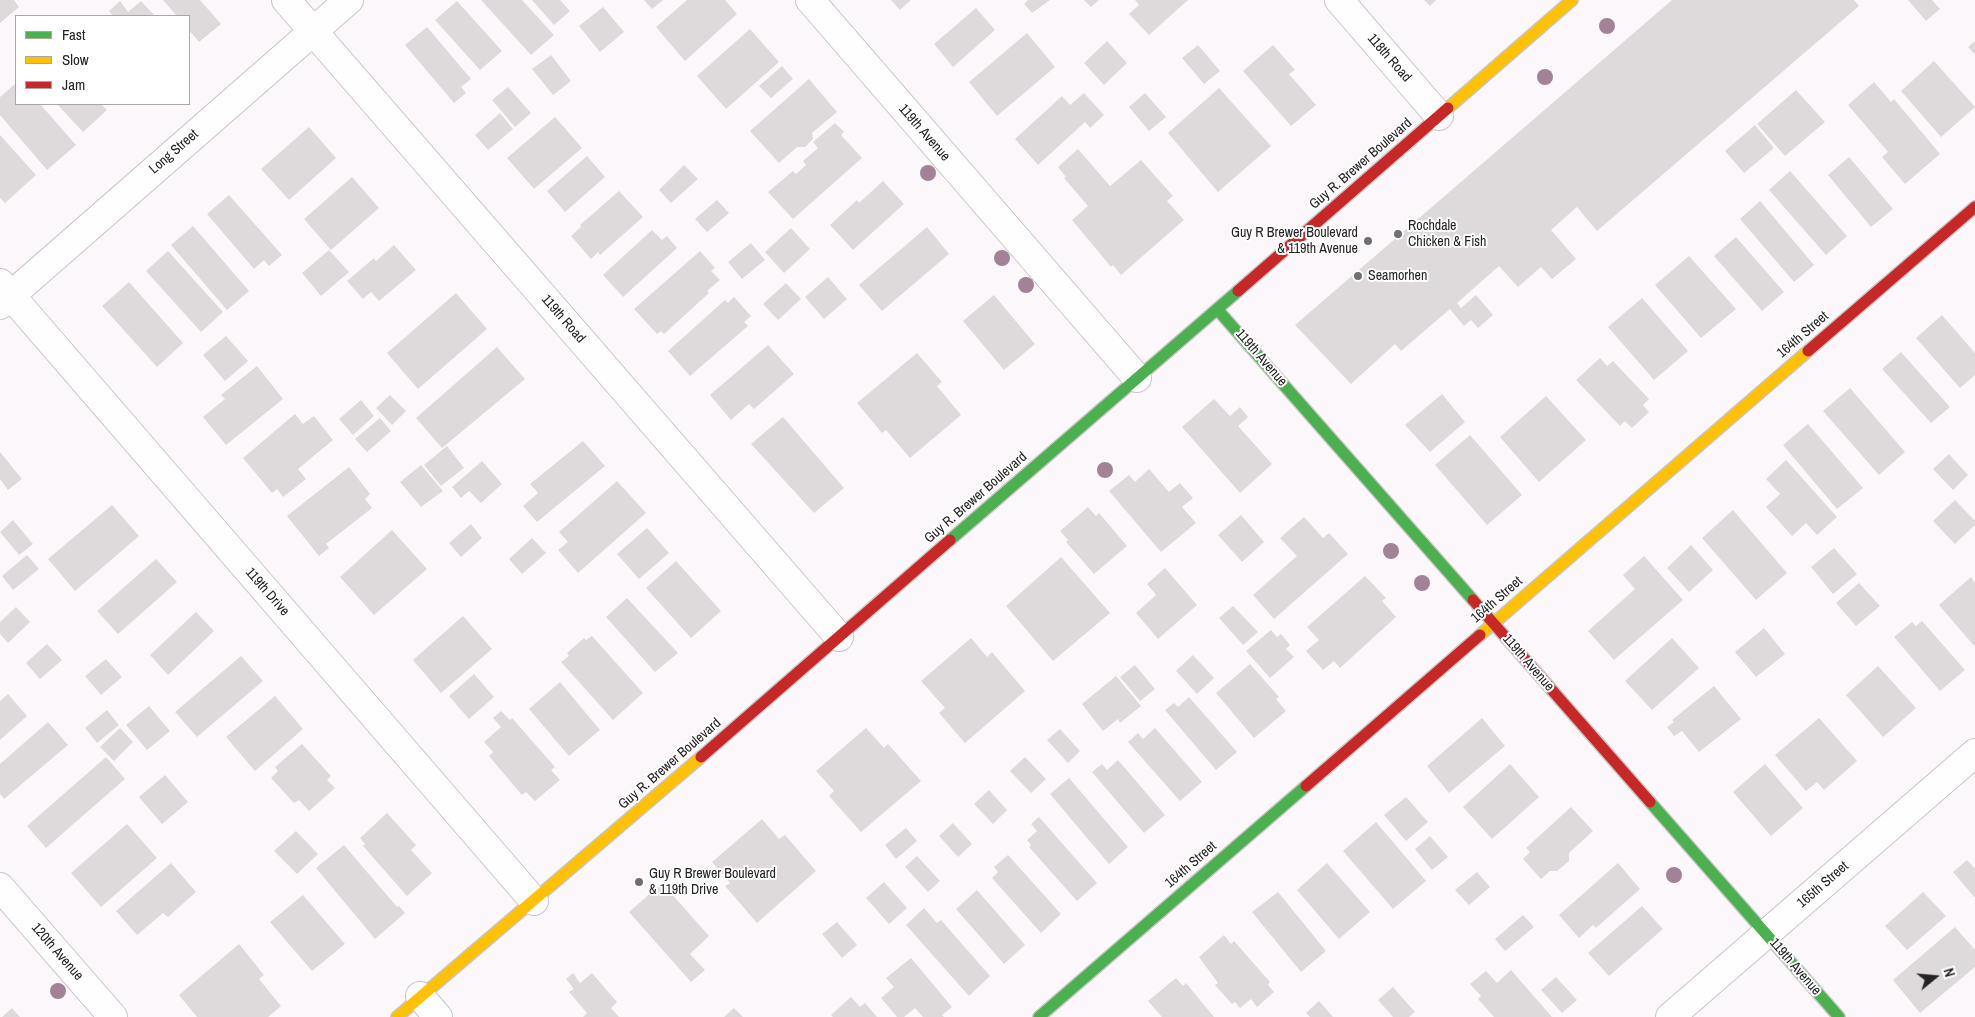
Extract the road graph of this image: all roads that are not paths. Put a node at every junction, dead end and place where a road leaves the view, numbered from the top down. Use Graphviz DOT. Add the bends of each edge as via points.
graph roads {
  1 [pos="286,0"];
  2 [pos="349,0"];
  3 [pos="810,0"];
  4 [pos="1339,0"];
  5 [pos="1572,0"];
  6 [pos="313,31"];
  7 [pos="1439,116"];
  8 [pos="1975,207"];
  9 [pos="4,294"];
  10 [pos="1217,309"];
  11 [pos="1137,378"];
  12 [pos="1493,623"];
  13 [pos="839,637"];
  14 [pos="1975,753"];
  15 [pos="0,887"];
  16 [pos="534,901"];
  17 [pos="1766,934"];
  18 [pos="420,996"];
  19 [pos="113,1017"];
  20 [pos="397,1017"];
  21 [pos="438,1017"];
  22 [pos="1039,1017"];
  23 [pos="1670,1017"];
  24 [pos="1839,1017"];
  1 -- 6 [label="street, 119th Road"];
  2 -- 6 [label="street, Long Street"];
  3 -- 11 [label="street, 119th Avenue"];
  4 -- 7 [label="street, 118th Road"];
  5 -- 7 [label="street, Guy R. Brewer Boulevard"];
  6 -- 9 [label="street, Long Street"];
  6 -- 13 [label="street, 119th Road"];
  7 -- 10 [label="street, Guy R. Brewer Boulevard"];
  8 -- 12 [label="street, 164th Street"];
  9 -- 16 [label="street, 119th Drive"];
  10 -- 11 [label="street, Guy R. Brewer Boulevard"];
  10 -- 12 [label="street, 119th Avenue"];
  11 -- 13 [label="street, Guy R. Brewer Boulevard"];
  12 -- 17 [label="street, 119th Avenue"];
  12 -- 22 [label="street, 164th Street"];
  13 -- 16 [label="street, Guy R. Brewer Boulevard"];
  14 -- 17 [label="street, 165th Street"];
  15 -- 19 [label="street, 120th Avenue"];
  16 -- 18 [label="street, Guy R. Brewer Boulevard"];
  17 -- 23 [label="street, 165th Street"];
  17 -- 24 [label="street, 119th Avenue"];
  18 -- 20 [label="street, Guy R. Brewer Boulevard"];
  18 -- 21 [label="street"];
}
